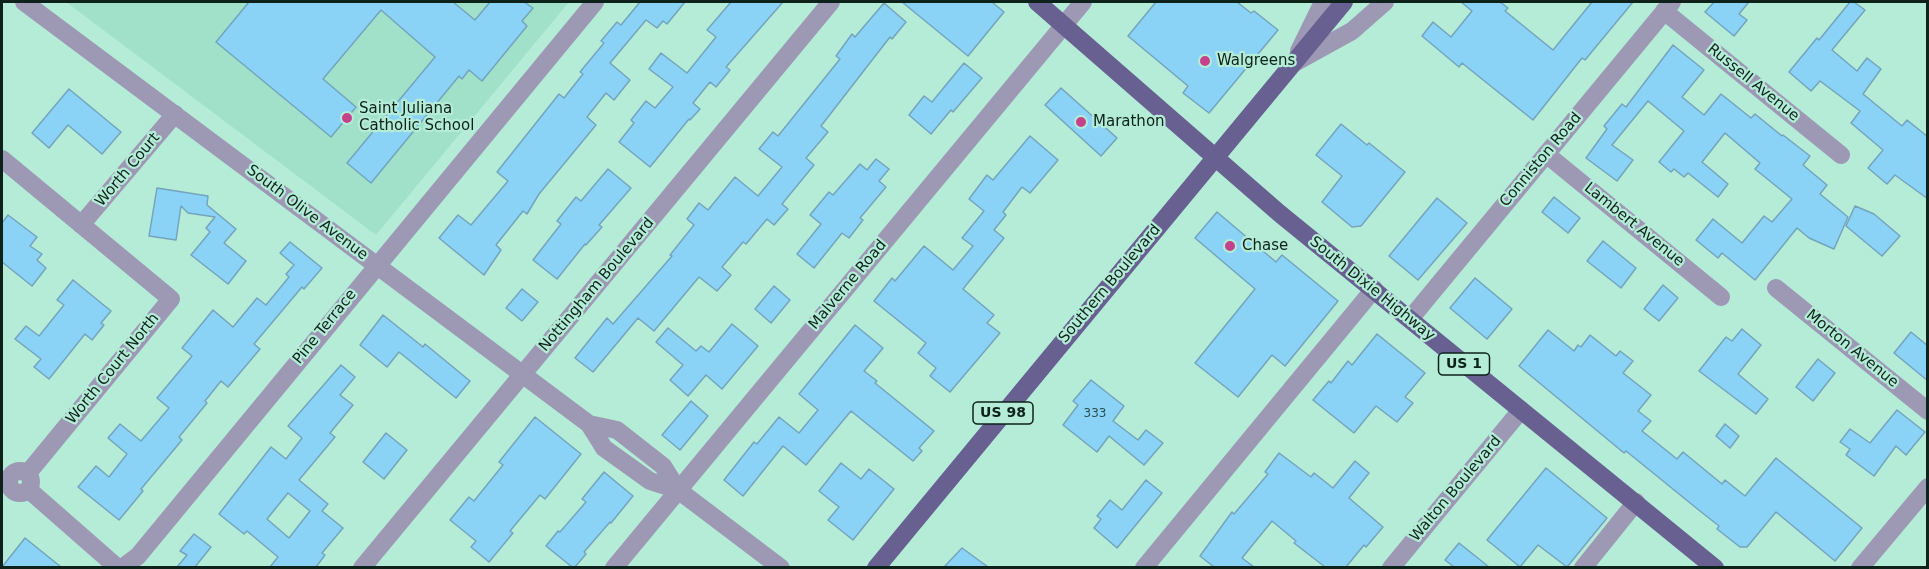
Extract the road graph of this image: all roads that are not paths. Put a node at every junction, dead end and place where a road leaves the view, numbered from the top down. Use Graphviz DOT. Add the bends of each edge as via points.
graph roads {
  1 [pos="24,2"];
  2 [pos="595,2"];
  3 [pos="831,2"];
  4 [pos="1037,2"];
  5 [pos="1083,2"];
  6 [pos="1323,2"];
  7 [pos="1344,2"];
  8 [pos="1385,2"];
  9 [pos="1668,6"];
  10 [pos="1063,25"];
  11 [pos="1292,64"];
  12 [pos="175,114"];
  13 [pos="1546,154"];
  14 [pos="1841,155"];
  15 [pos="1215,158"];
  16 [pos="2,159"];
  17 [pos="81,225"];
  18 [pos="376,265"];
  19 [pos="1776,288"];
  20 [pos="1374,289"];
  21 [pos="1721,297"];
  22 [pos="1410,319"];
  23 [pos="522,375"];
  24 [pos="1521,410"];
  25 [pos="1928,411"];
  26 [pos="14,483"];
  27 [pos="1928,487"];
  28 [pos="678,490"];
  29 [pos="1636,502"];
  30 [pos="120,567"];
  31 [pos="362,567"];
  32 [pos="614,567"];
  33 [pos="781,567"];
  34 [pos="876,567"];
  35 [pos="1144,567"];
  36 [pos="1391,567"];
  37 [pos="1583,567"];
  38 [pos="1715,567"];
  39 [pos="1860,567"];
  1 -- 12 [label="street, South Olive Avenue"];
  2 -- 18 [label="street, Pine Terrace"];
  3 -- 23 [label="street, Nottingham Boulevard"];
  4 -- 10 [label="main road, South Dixie Highway / US 1"];
  5 -- 10 [label="street, Malverne Road"];
  6 -- 11 [label="street"];
  7 -- 11 [label="main road, Southern Boulevard / US 98"];
  8 -- 11 [label="street" via="1352,31"];
  9 -- 13 [label="street, Conniston Road"];
  9 -- 14 [label="street, Russell Avenue"];
  10 -- 15 [label="main road, South Dixie Highway / US 1"];
  10 -- 28 [label="street, Malverne Road"];
  11 -- 15 [label="main road, Southern Boulevard / US 98"];
  12 -- 17 [label="street, Worth Court"];
  12 -- 18 [label="street, South Olive Avenue"];
  13 -- 21 [label="street, Lambert Avenue"];
  13 -- 22 [label="street, Conniston Road"];
  15 -- 20 [label="main road, South Dixie Highway / US 1"];
  15 -- 34 [label="main road, Southern Boulevard / US 98"];
  16 -- 17 [label="street"];
  17 -- 26 [label="street, Worth Court North" via="171,299"];
  18 -- 23 [label="street, South Olive Avenue"];
  18 -- 30 [label="street, Pine Terrace" via="138,556"];
  19 -- 25 [label="street, Morton Avenue"];
  20 -- 22 [label="main road, South Dixie Highway / US 1"];
  20 -- 35 [label="street"];
  22 -- 24 [label="main road, South Dixie Highway / US 1"];
  23 -- 28 [label="street, South Olive Avenue" via="589,424 617,430 663,466"];
  23 -- 31 [label="street, Nottingham Boulevard"];
  24 -- 29 [label="main road, South Dixie Highway / US 1"];
  24 -- 36 [label="street, Walton Boulevard"];
  26 -- 30 [label="street"];
  27 -- 39 [label="street"];
  28 -- 32 [label="street, Malverne Road"];
  28 -- 33 [label="street, South Olive Avenue"];
  29 -- 37 [label="street"];
  29 -- 38 [label="main road, South Dixie Highway / US 1"];
}
